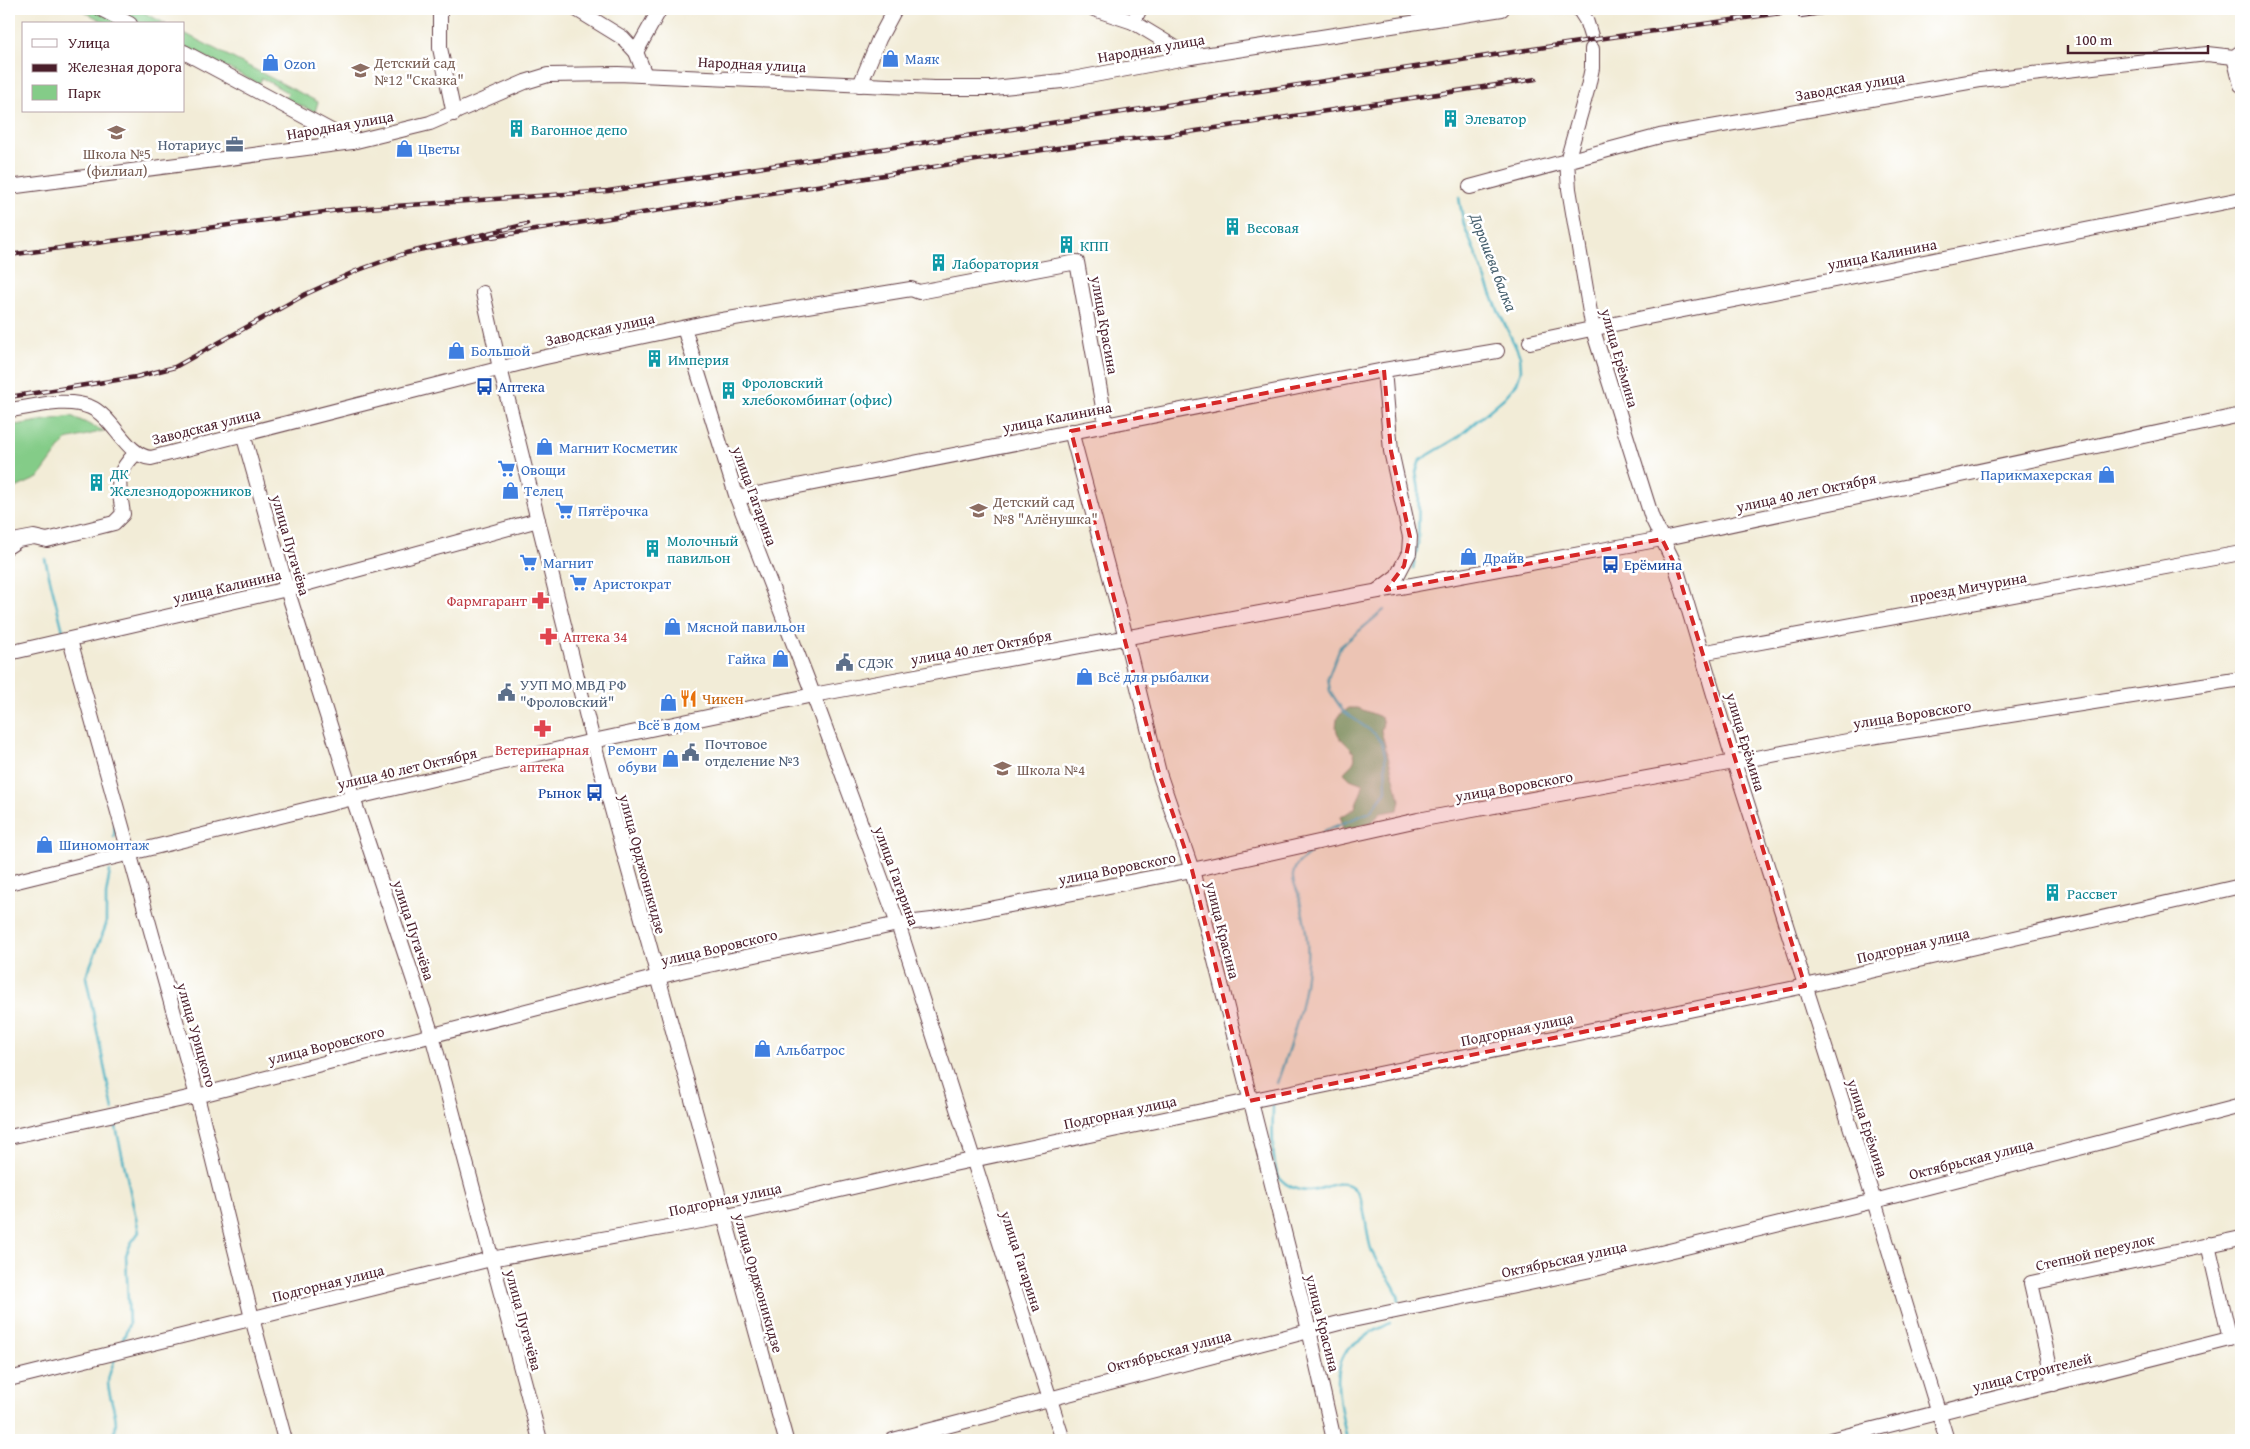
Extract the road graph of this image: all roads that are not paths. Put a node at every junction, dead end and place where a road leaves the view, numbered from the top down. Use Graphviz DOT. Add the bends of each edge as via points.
graph roads {
  1 [pos="101,9"];
  2 [pos="440,9"];
  3 [pos="576,9"];
  4 [pos="660,9"];
  5 [pos="895,9"];
  6 [pos="1094,9"];
  7 [pos="1140,9"];
  8 [pos="1502,9"];
  9 [pos="1579,9"];
  10 [pos="116,12"];
  11 [pos="1425,15"];
  12 [pos="128,22"];
  13 [pos="1133,22"];
  14 [pos="636,52"];
  15 [pos="185,53"];
  16 [pos="2238,54"];
  17 [pos="1191,57"];
  18 [pos="645,76"];
  19 [pos="2241,84"];
  20 [pos="860,85"];
  21 [pos="454,114"];
  22 [pos="352,142"];
  23 [pos="1567,160"];
  24 [pos="1470,186"];
  25 [pos="9,187"];
  26 [pos="2241,199"];
  27 [pos="1076,262"];
  28 [pos="483,293"];
  29 [pos="684,328"];
  30 [pos="1593,330"];
  31 [pos="1530,342"];
  32 [pos="1497,351"];
  33 [pos="500,368"];
  34 [pos="1384,370"];
  35 [pos="9,410"];
  36 [pos="2241,415"];
  37 [pos="1106,424"];
  38 [pos="1070,431"];
  39 [pos="243,434"];
  40 [pos="136,453"];
  41 [pos="737,498"];
  42 [pos="538,520"];
  43 [pos="1662,540"];
  44 [pos="9,546"];
  45 [pos="2241,553"];
  46 [pos="287,589"];
  47 [pos="1376,592"];
  48 [pos="1126,637"];
  49 [pos="70,640"];
  50 [pos="9,652"];
  51 [pos="1701,653"];
  52 [pos="2241,679"];
  53 [pos="813,695"];
  54 [pos="593,741"];
  55 [pos="1734,762"];
  56 [pos="353,798"];
  57 [pos="129,852"];
  58 [pos="1192,870"];
  59 [pos="9,883"];
  60 [pos="2241,886"];
  61 [pos="898,924"];
  62 [pos="657,977"];
  63 [pos="1805,986"];
  64 [pos="432,1035"];
  65 [pos="197,1096"];
  66 [pos="1249,1100"];
  67 [pos="2241,1106"];
  68 [pos="9,1137"];
  69 [pos="973,1160"];
  70 [pos="1874,1201"];
  71 [pos="723,1217"];
  72 [pos="2241,1238"];
  73 [pos="2208,1244"];
  74 [pos="491,1259"];
  75 [pos="252,1318"];
  76 [pos="1309,1330"];
  77 [pos="2235,1337"];
  78 [pos="9,1379"];
  79 [pos="2054,1384"];
  80 [pos="1049,1400"];
  81 [pos="1938,1412"];
  82 [pos="285,1440"];
  83 [pos="540,1440"];
  84 [pos="786,1440"];
  85 [pos="893,1440"];
  86 [pos="1063,1440"];
  87 [pos="1334,1440"];
  88 [pos="1830,1440"];
  89 [pos="1947,1440"];
  1 -- 10 [label="street"];
  2 -- 21 [label="street" via="440,48"];
  3 -- 14 [label="street" via="623,38"];
  4 -- 14 [label="street"];
  5 -- 20 [label="street"];
  6 -- 13 [label="street"];
  7 -- 13 [label="street"];
  8 -- 11 [label="street, Народная улица"];
  9 -- 23 [label="street, улица Ерёмина" via="1592,42 1592,68"];
  10 -- 12 [label="street"];
  11 -- 17 [label="street, Народная улица"];
  13 -- 17 [label="street"];
  14 -- 18 [label="street"];
  15 -- 22 [label="street"];
  16 -- 19 [label="street"];
  16 -- 23 [label="street, Заводская улица" via="2206,54 1980,80 1660,136"];
  17 -- 20 [label="street, Народная улица" via="1062,81 994,88"];
  18 -- 20 [label="street, Народная улица"];
  18 -- 21 [label="street, Народная улица" via="548,75"];
  21 -- 22 [label="street, Народная улица"];
  22 -- 25 [label="street, Народная улица"];
  23 -- 24 [label="street, Заводская улица"];
  23 -- 30 [label="street, улица Ерёмина"];
  26 -- 30 [label="street, улица Калинина"];
  27 -- 29 [label="street, Заводская улица" via="919,292 911,289"];
  27 -- 37 [label="street, улица Красина"];
  28 -- 33 [label="street, улица Орджоникидзе"];
  29 -- 33 [label="street, Заводская улица"];
  29 -- 41 [label="street, улица Гагарина"];
  30 -- 31 [label="street, улица Калинина"];
  30 -- 43 [label="street, улица Ерёмина" via="1649,510"];
  32 -- 34 [label="street, улица Калинина"];
  33 -- 39 [label="street, Заводская улица"];
  33 -- 42 [label="street, улица Орджоникидзе"];
  34 -- 37 [label="street, улица Калинина"];
  34 -- 47 [label="street, улица 40 лет Октября" via="1391,451 1410,538 1410,553 1397,576"];
  35 -- 40 [label="street, Заводская улица" via="62,403 91,408 111,424"];
  36 -- 43 [label="street, улица 40 лет Октября"];
  37 -- 38 [label="street, улица Калинина"];
  38 -- 41 [label="street, улица Калинина"];
  38 -- 48 [label="street, улица Красина"];
  39 -- 40 [label="street, Заводская улица" via="151,458"];
  39 -- 46 [label="street, улица Пугачёва"];
  40 -- 44 [label="street, Заводская улица" via="123,466 118,481 123,514 114,523 46,540 34,537 18,540"];
  41 -- 53 [label="street, улица Гагарина"];
  42 -- 46 [label="street, улица Калинина"];
  42 -- 54 [label="street, улица Орджоникидзе"];
  43 -- 47 [label="street, улица 40 лет Октября"];
  43 -- 51 [label="street, улица Ерёмина" via="1676,567"];
  45 -- 51 [label="street, проезд Мичурина"];
  46 -- 49 [label="street, улица Калинина"];
  46 -- 56 [label="street, улица Пугачёва"];
  47 -- 48 [label="street, улица 40 лет Октября"];
  48 -- 53 [label="street, улица 40 лет Октября"];
  48 -- 58 [label="street, улица Красина" via="1159,773"];
  49 -- 50 [label="street, улица Калинина"];
  49 -- 57 [label="street, улица Урицкого"];
  51 -- 55 [label="street, улица Ерёмина"];
  52 -- 55 [label="street, улица Воровского" via="1883,735"];
  53 -- 54 [label="street, улица 40 лет Октября"];
  53 -- 61 [label="street, улица Гагарина"];
  54 -- 56 [label="street, улица 40 лет Октября"];
  54 -- 62 [label="street, улица Орджоникидзе"];
  55 -- 58 [label="street, улица Воровского" via="1418,820"];
  55 -- 63 [label="street, улица Ерёмина"];
  56 -- 57 [label="street, улица 40 лет Октября"];
  56 -- 64 [label="street, улица Пугачёва"];
  57 -- 59 [label="street, улица 40 лет Октября"];
  57 -- 65 [label="street, улица Урицкого"];
  58 -- 61 [label="street, улица Воровского"];
  58 -- 66 [label="street, улица Красина"];
  60 -- 63 [label="street, Подгорная улица"];
  61 -- 62 [label="street, улица Воровского"];
  61 -- 69 [label="street, улица Гагарина"];
  62 -- 64 [label="street, улица Воровского"];
  62 -- 71 [label="street, улица Орджоникидзе"];
  63 -- 66 [label="street, Подгорная улица"];
  63 -- 70 [label="street, улица Ерёмина"];
  64 -- 65 [label="street, улица Воровского"];
  64 -- 74 [label="street, улица Пугачёва"];
  65 -- 68 [label="street, улица Воровского"];
  65 -- 75 [label="street, улица Урицкого"];
  66 -- 69 [label="street, Подгорная улица"];
  66 -- 76 [label="street, улица Красина"];
  67 -- 70 [label="street, Октябрьская улица"];
  69 -- 71 [label="street, Подгорная улица"];
  69 -- 80 [label="street, улица Гагарина"];
  70 -- 76 [label="street, Октябрьская улица" via="1591,1270"];
  70 -- 81 [label="street, улица Ерёмина"];
  71 -- 74 [label="street, Подгорная улица"];
  71 -- 84 [label="street, улица Орджоникидзе"];
  72 -- 73 [label="street, Степной переулок"];
  73 -- 77 [label="street"];
  73 -- 79 [label="street, Степной переулок" via="2031,1283"];
  74 -- 75 [label="street, Подгорная улица"];
  74 -- 83 [label="street, улица Пугачёва"];
  75 -- 78 [label="street, Подгорная улица"];
  75 -- 82 [label="street, улица Урицкого"];
  76 -- 80 [label="street, Октябрьская улица"];
  76 -- 87 [label="street, улица Красина"];
  77 -- 79 [label="street, улица Строителей"];
  79 -- 81 [label="street, улица Строителей"];
  80 -- 85 [label="street, Октябрьская улица"];
  80 -- 86 [label="street, улица Гагарина"];
  81 -- 88 [label="street, улица Строителей"];
  81 -- 89 [label="street, улица Ерёмина"];
}
